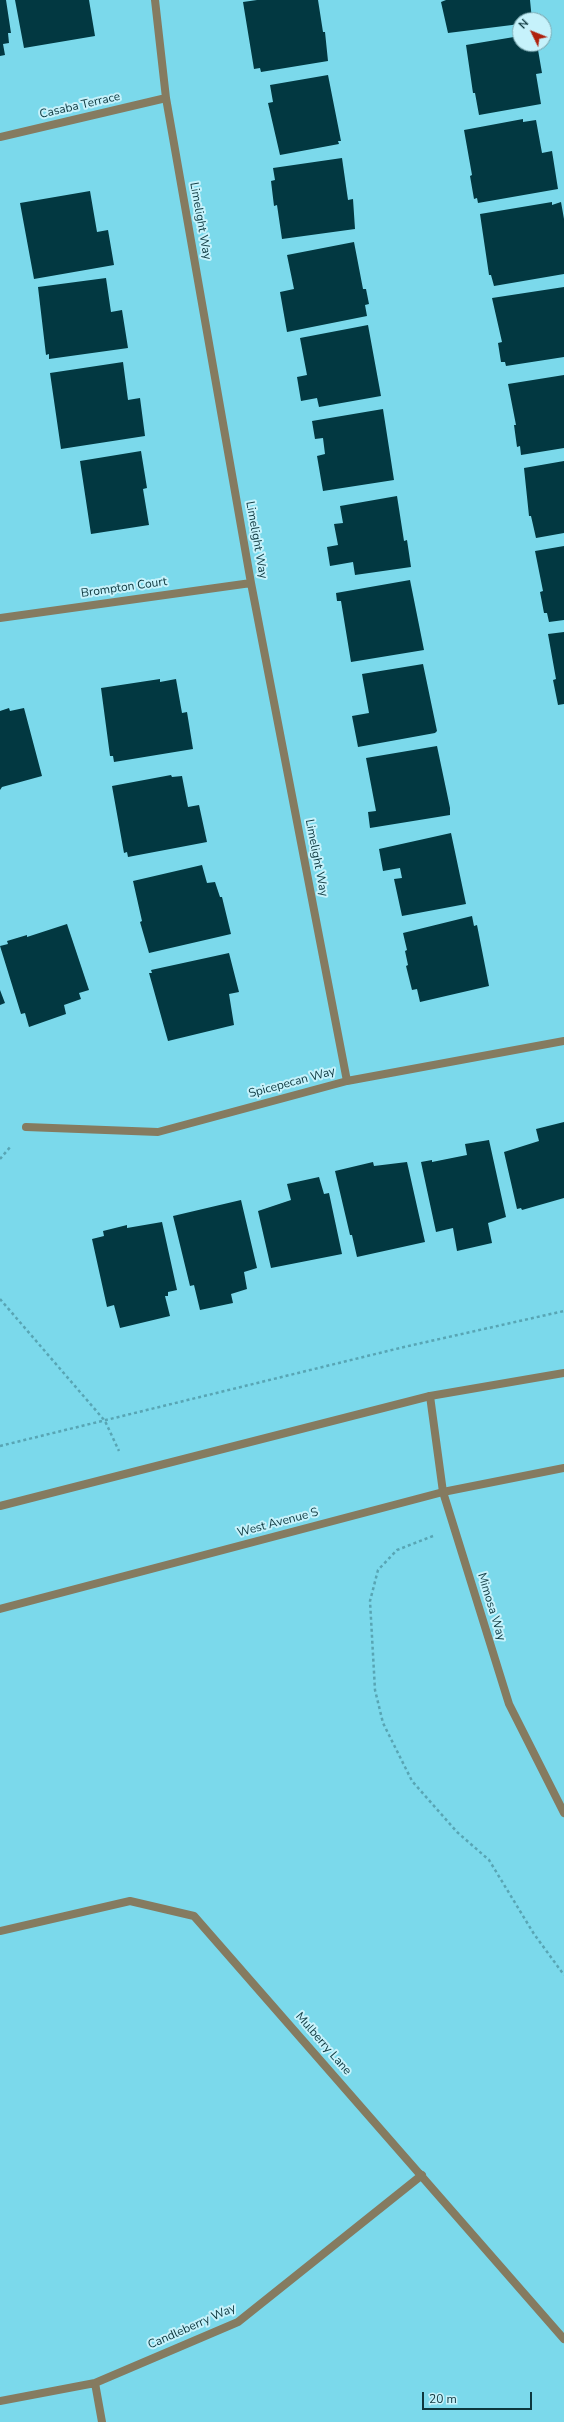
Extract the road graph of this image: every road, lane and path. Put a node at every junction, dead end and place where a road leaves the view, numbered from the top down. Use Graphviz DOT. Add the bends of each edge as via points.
graph roads {
  1 [pos="155,0"];
  2 [pos="166,98"];
  3 [pos="0,137"];
  4 [pos="251,583"];
  5 [pos="0,618"];
  6 [pos="564,1041"];
  7 [pos="347,1081"];
  8 [pos="26,1127"];
  9 [pos="0,1299"];
  10 [pos="564,1311"];
  11 [pos="564,1373"];
  12 [pos="430,1396"];
  13 [pos="105,1421"];
  14 [pos="0,1446"];
  15 [pos="564,1468"];
  16 [pos="130,1473"];
  17 [pos="443,1492"];
  18 [pos="0,1506"];
  19 [pos="454,1528"];
  20 [pos="0,1610"];
  21 [pos="564,1813"];
  22 [pos="0,1931"];
  23 [pos="564,1975"];
  24 [pos="422,2175"];
  25 [pos="564,2339"];
  26 [pos="94,2383"];
  27 [pos="0,2401"];
  28 [pos="102,2422"];
  1 -- 2 [label="street, Limelight Way"];
  2 -- 3 [label="street, Casaba Terrace"];
  2 -- 4 [label="street, Limelight Way"];
  4 -- 5 [label="street, Brompton Court"];
  4 -- 7 [label="street, Limelight Way"];
  6 -- 7 [label="street, Spicepecan Way"];
  7 -- 8 [label="street, Spicepecan Way" via="158,1132"];
  9 -- 13 [label="path"];
  10 -- 13 [label="path" via="404,1347"];
  11 -- 12 [label="street"];
  12 -- 16 [label="street"];
  12 -- 17 [label="street, Mimosa Way"];
  13 -- 14 [label="path"];
  13 -- 16 [label="path"];
  15 -- 17 [label="street, West Avenue S"];
  16 -- 18 [label="street"];
  17 -- 19 [label="street, Mimosa Way"];
  17 -- 20 [label="street, West Avenue S"];
  19 -- 21 [label="street, Mimosa Way" via="509,1704"];
  19 -- 23 [label="path" via="397,1550 378,1570 370,1601 375,1690 383,1723 412,1781 457,1832 488,1860 534,1934"];
  22 -- 24 [label="street, Mulberry Lane" via="130,1901 194,1916"];
  24 -- 25 [label="street, Mulberry Lane"];
  24 -- 26 [label="street, Candleberry Way" via="238,2322"];
  26 -- 27 [label="street, Candleberry Way"];
  26 -- 28 [label="street"];
}
